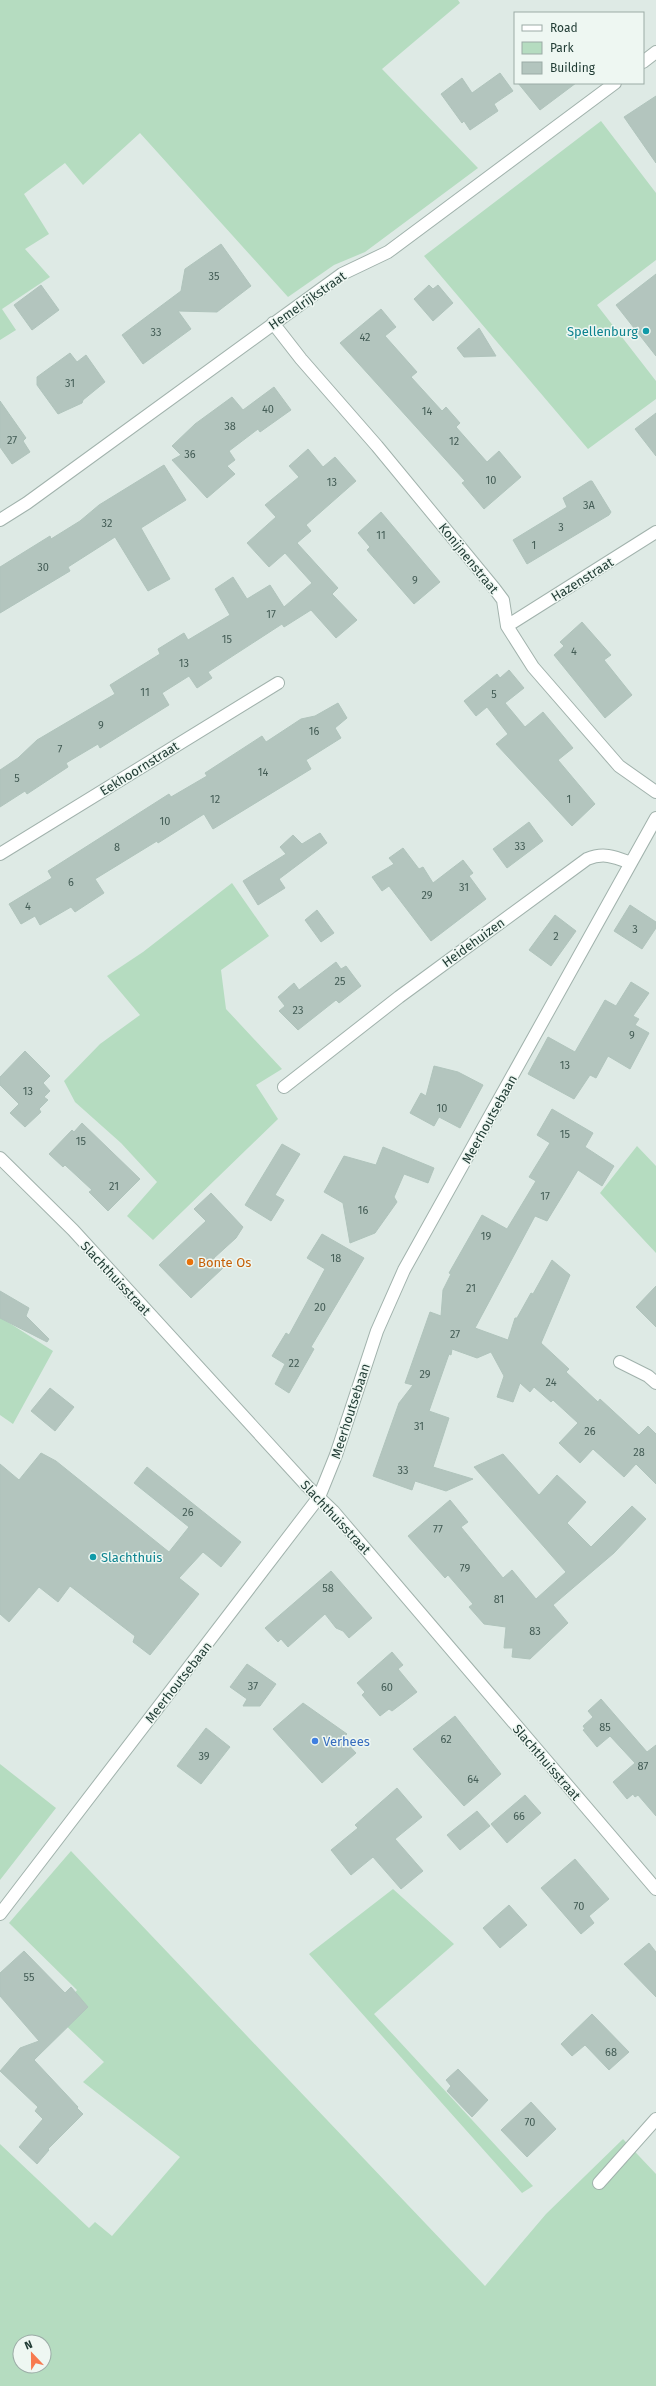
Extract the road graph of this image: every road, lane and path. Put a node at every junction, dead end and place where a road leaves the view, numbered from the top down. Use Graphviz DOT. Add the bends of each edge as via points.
graph roads {
  1 [pos="656,52"];
  2 [pos="644,61"];
  3 [pos="614,84"];
  4 [pos="272,323"];
  5 [pos="0,520"];
  6 [pos="656,532"];
  7 [pos="507,626"];
  8 [pos="278,683"];
  9 [pos="656,792"];
  10 [pos="656,818"];
  11 [pos="0,854"];
  12 [pos="631,863"];
  13 [pos="284,1087"];
  14 [pos="0,1158"];
  15 [pos="620,1362"];
  16 [pos="656,1383"];
  17 [pos="319,1496"];
  18 [pos="656,1889"];
  19 [pos="0,1914"];
  20 [pos="656,2119"];
  21 [pos="599,2183"];
  1 -- 2 [label="street"];
  3 -- 4 [label="street, Hemelrijkstraat" via="388,252 342,274"];
  4 -- 5 [label="street, Hemelrijkstraat" via="27,503"];
  4 -- 7 [label="street, Konijnenstraat" via="494,588 503,600"];
  6 -- 7 [label="street, Hazenstraat"];
  7 -- 9 [label="street, Konijnenstraat" via="533,666 601,748 619,766"];
  8 -- 11 [label="street, Eekhoornstraat"];
  10 -- 12 [label="street"];
  12 -- 13 [label="street, Heidehuizen" via="609,855 597,855 587,859 398,997"];
  12 -- 17 [label="street, Meerhoutsebaan" via="404,1270 377,1331 336,1455"];
  14 -- 17 [label="street, Slachthuisstraat" via="73,1230"];
  15 -- 16 [label="street" via="648,1376"];
  17 -- 18 [label="street, Slachthuisstraat"];
  17 -- 19 [label="street, Meerhoutsebaan"];
  20 -- 21 [label="street"];
}
